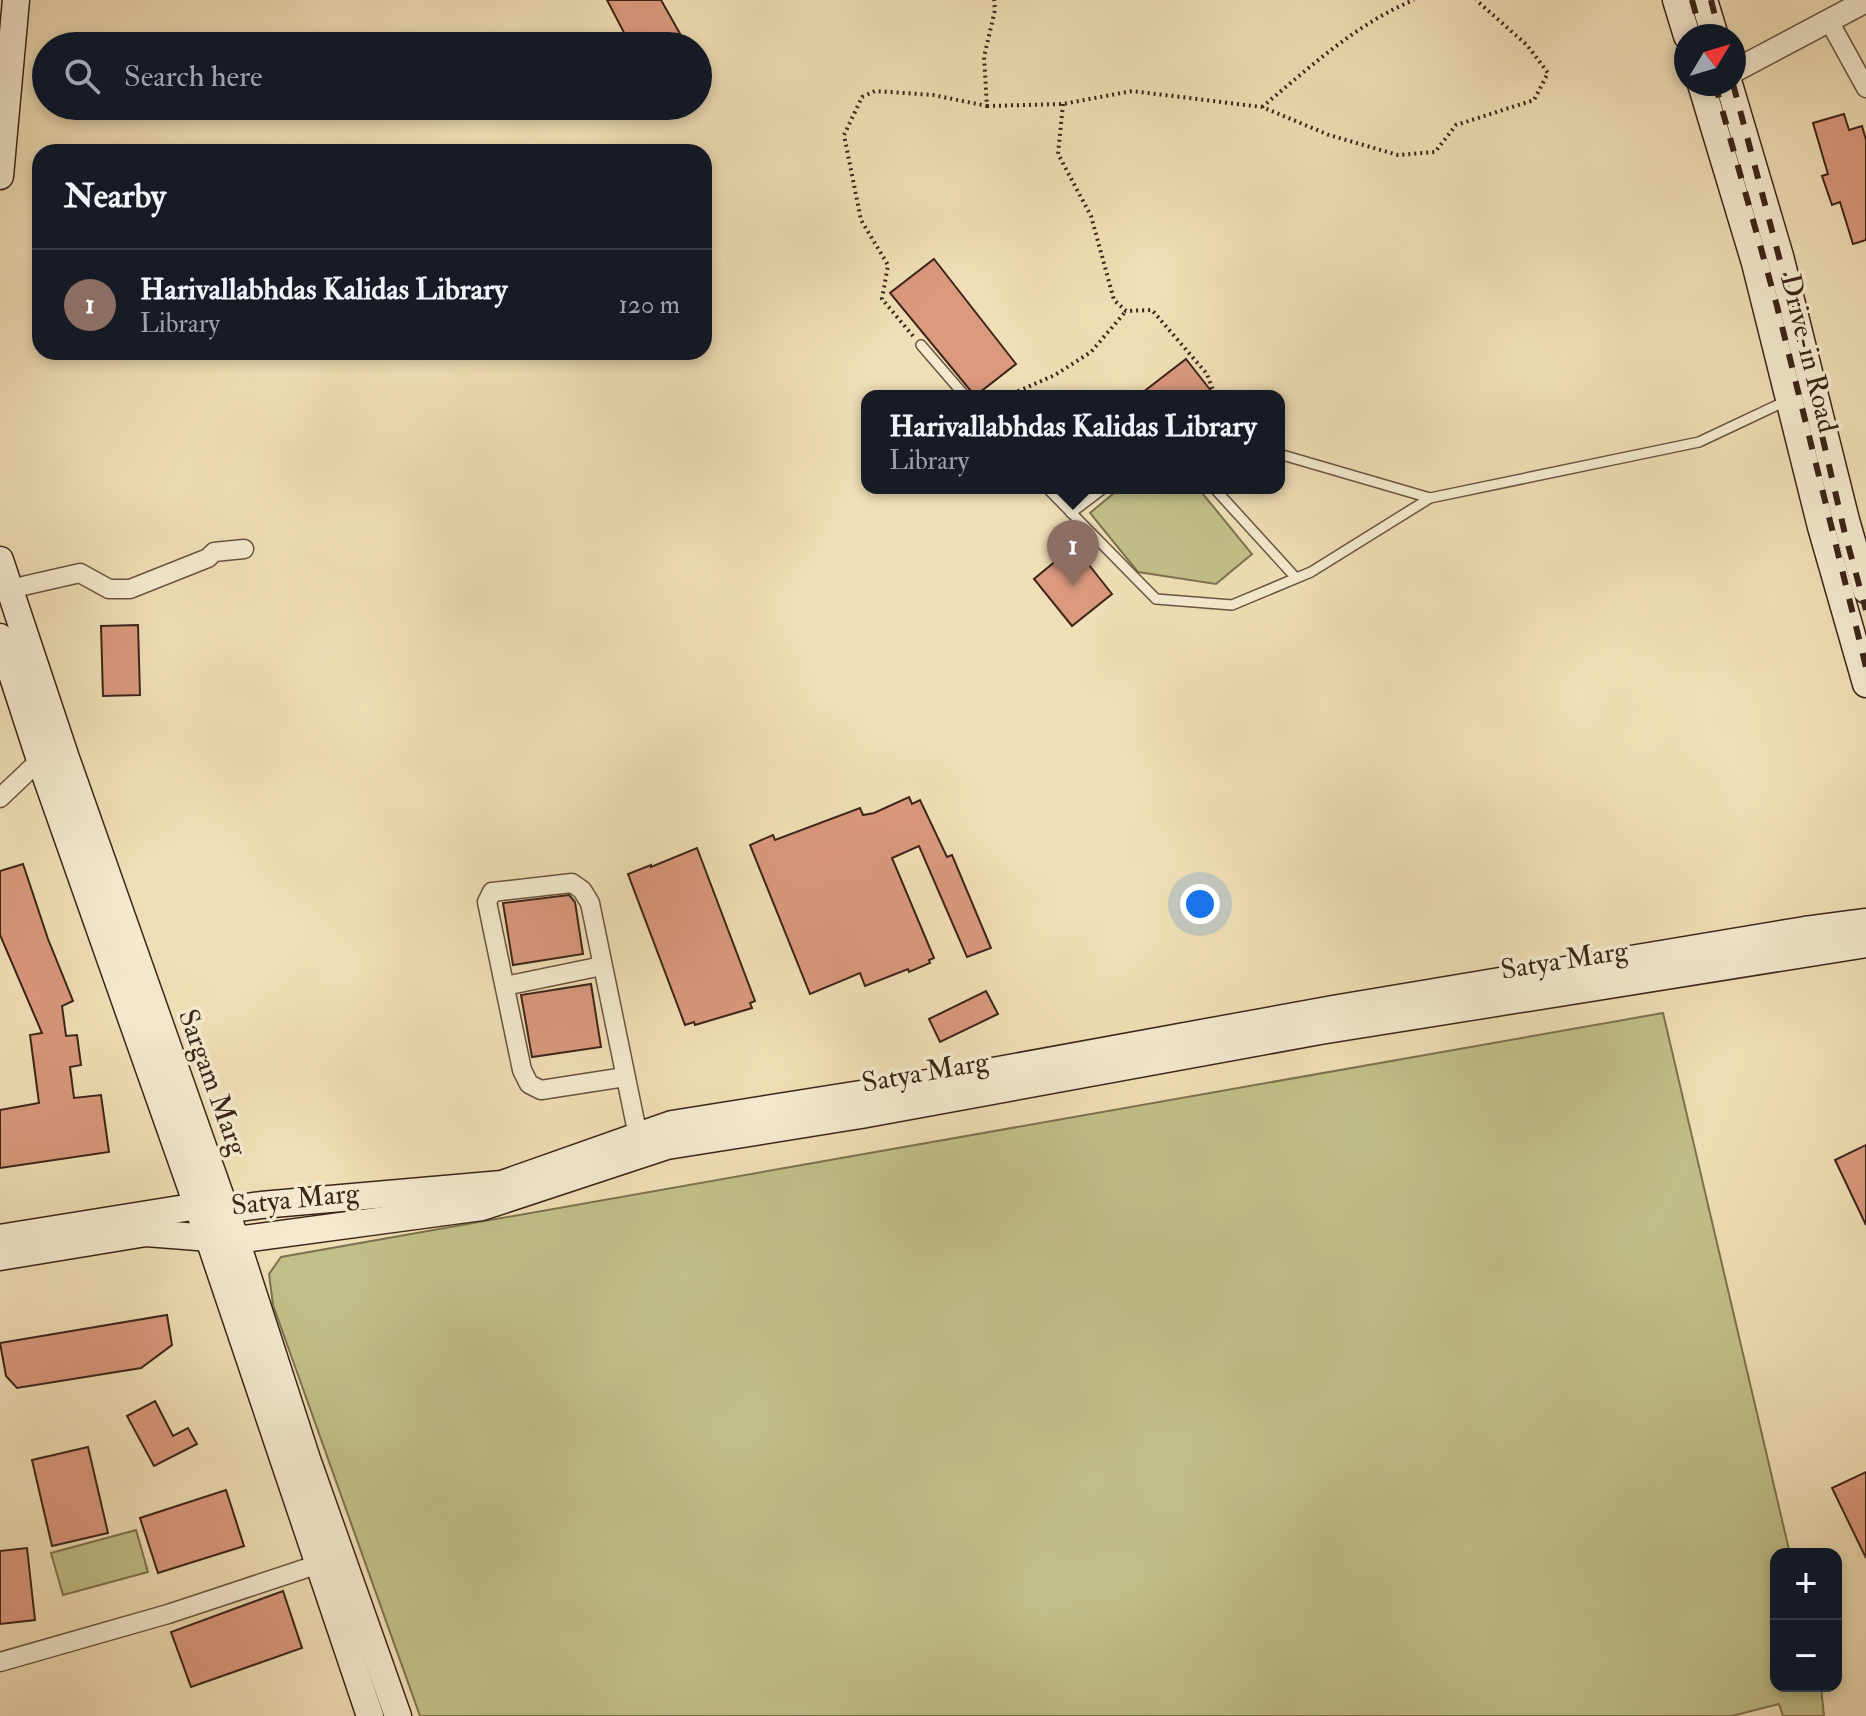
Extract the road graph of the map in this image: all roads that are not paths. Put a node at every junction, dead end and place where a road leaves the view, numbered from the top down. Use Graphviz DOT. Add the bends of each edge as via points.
graph roads {
  1 [pos="16,0"];
  2 [pos="1676,0"];
  3 [pos="1704,0"];
  4 [pos="1866,1"];
  5 [pos="1829,21"];
  6 [pos="1683,24"];
  7 [pos="1711,24"];
  8 [pos="1746,65"];
  9 [pos="1866,88"];
  10 [pos="1705,96"];
  11 [pos="1733,96"];
  12 [pos="4,100"];
  13 [pos="0,176"];
  14 [pos="921,345"];
  15 [pos="960,390"];
  16 [pos="1789,399"];
  17 [pos="1285,456"];
  18 [pos="1053,494"];
  19 [pos="1096,494"];
  20 [pos="1219,494"];
  21 [pos="1430,498"];
  22 [pos="1071,513"];
  23 [pos="244,549"];
  24 [pos="0,560"];
  25 [pos="1296,578"];
  26 [pos="10,589"];
  27 [pos="1866,590"];
  28 [pos="0,637"];
  29 [pos="1866,684"];
  30 [pos="40,760"];
  31 [pos="0,798"];
  32 [pos="1866,922"];
  33 [pos="1866,944"];
  34 [pos="602,966"];
  35 [pos="505,986"];
  36 [pos="625,1077"];
  37 [pos="798,1114"];
  38 [pos="638,1136"];
  39 [pos="198,1206"];
  40 [pos="226,1210"];
  41 [pos="208,1236"];
  42 [pos="0,1238"];
  43 [pos="236,1240"];
  44 [pos="0,1257"];
  45 [pos="319,1564"];
  46 [pos="0,1662"];
  47 [pos="370,1716"];
  48 [pos="398,1716"];
  1 -- 12 [label="main road"];
  2 -- 6 [label="main road"];
  3 -- 7 [label="main road"];
  4 -- 5 [label="street"];
  5 -- 8 [label="street"];
  5 -- 9 [label="street"];
  10 -- 16 [label="main road, Drive-in Road"];
  11 -- 27 [label="main road, Drive-in Road" via="1780,256"];
  12 -- 13 [label="main road"];
  14 -- 15 [label="lane"];
  16 -- 21 [label="lane" via="1699,442"];
  16 -- 29 [label="main road, Drive-in Road"];
  17 -- 21 [label="lane"];
  18 -- 22 [label="lane"];
  19 -- 22 [label="lane"];
  20 -- 25 [label="lane"];
  21 -- 25 [label="lane"];
  22 -- 25 [label="lane" via="1156,599 1232,605"];
  23 -- 26 [label="street" via="214,552 130,589 109,589 80,573"];
  24 -- 26 [label="main road, Sargam Marg"];
  26 -- 40 [label="main road, Sargam Marg"];
  28 -- 30 [label="main road, Sargam Marg"];
  30 -- 31 [label="street"];
  30 -- 39 [label="main road, Sargam Marg"];
  32 -- 37 [label="main road, Satya Marg" via="1333,1009 911,1086"];
  33 -- 37 [label="main road, Satya Marg"];
  34 -- 35 [label="street"];
  34 -- 35 [label="street" via="590,903 572,883 492,892 487,902"];
  34 -- 36 [label="street"];
  35 -- 36 [label="street" via="529,1084 541,1090"];
  36 -- 38 [label="street"];
  37 -- 38 [label="main road, Satya Marg" via="672,1124"];
  37 -- 43 [label="main road, Satya Marg" via="667,1146 482,1207"];
  38 -- 40 [label="main road, Satya Marg" via="502,1184"];
  39 -- 40 [label="main road, Satya Marg"];
  39 -- 41 [label="main road, Sargam Marg"];
  39 -- 42 [label="main road, Satya Marg"];
  40 -- 43 [label="main road, Sargam Marg"];
  41 -- 43 [label="main road, Satya Marg"];
  41 -- 44 [label="main road, Satya Marg" via="146,1233"];
  41 -- 45 [label="main road, Sargam Marg"];
  43 -- 48 [label="main road, Sargam Marg"];
  45 -- 46 [label="street"];
  45 -- 47 [label="main road, Sargam Marg"];
}
